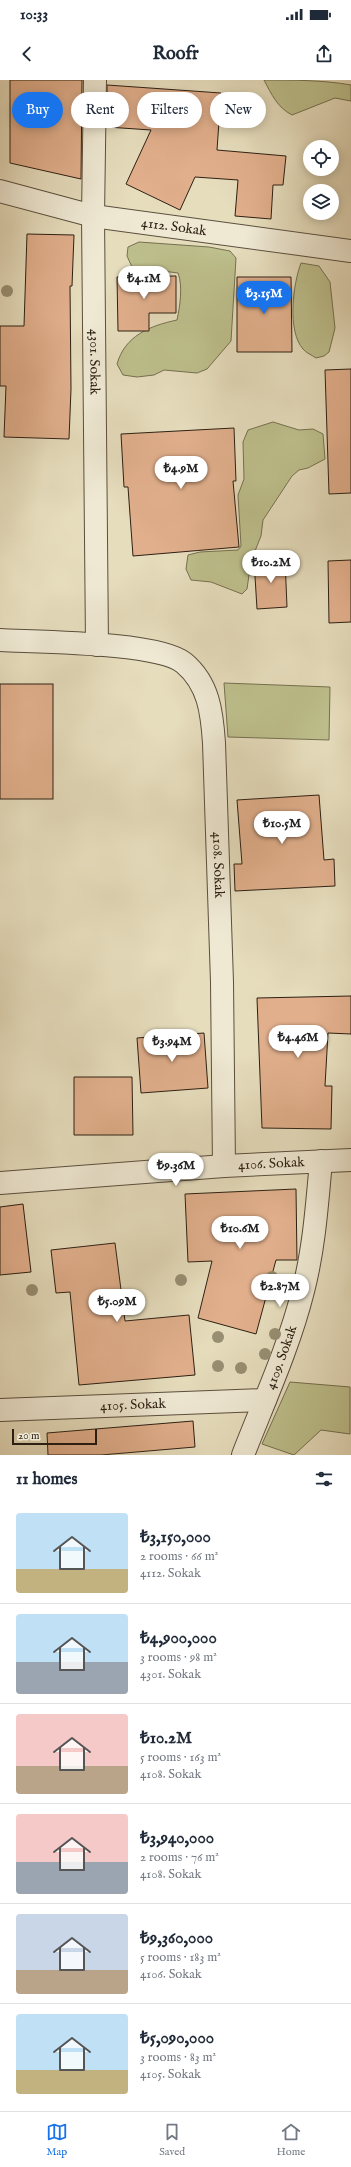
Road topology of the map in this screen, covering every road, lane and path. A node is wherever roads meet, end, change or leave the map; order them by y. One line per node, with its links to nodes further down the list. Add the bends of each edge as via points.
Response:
1 (95, 80): 3 (street, 4301. Sokak)
2 (0, 191): 3 (street, 4112. Sokak)
3 (93, 216): 4 (street, 4112. Sokak); 6 (street, 4301. Sokak)
4 (351, 251)
5 (0, 640): 6 (street, 4108. Sokak)
6 (97, 645): 9 (street, 4108. Sokak, via 165,654 183,662 206,691 212,713 222,974)
7 (351, 1160): 8 (street, 4106. Sokak)
8 (321, 1161): 9 (street, 4106. Sokak); 11 (street, 4109. Sokak, via 314,1234 303,1291)
9 (224, 1166): 10 (street, 4106. Sokak)
10 (0, 1183)
11 (265, 1400): 12 (street, 4105. Sokak); 13 (street, 4109. Sokak)
12 (0, 1410)
13 (243, 1455)

